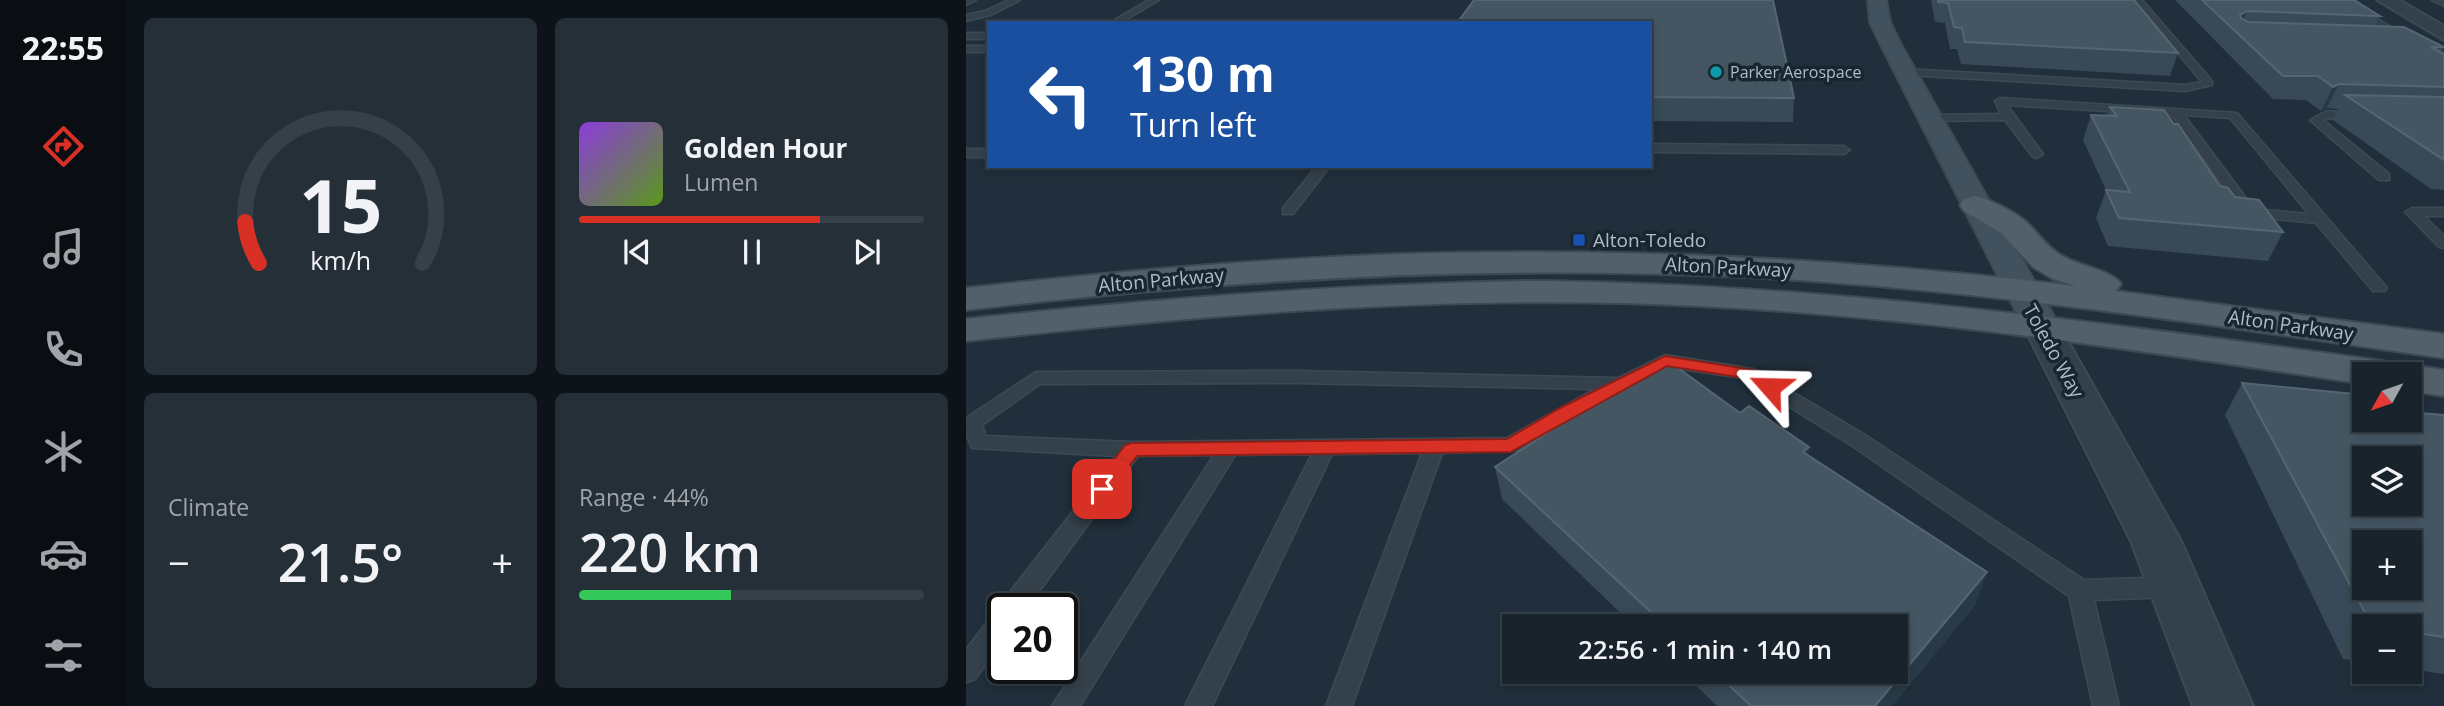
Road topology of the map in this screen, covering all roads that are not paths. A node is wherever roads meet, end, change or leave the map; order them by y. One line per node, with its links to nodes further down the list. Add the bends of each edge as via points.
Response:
1 (972, 0): 9 (lane)
2 (1016, 0): 11 (lane)
3 (1155, 0): 12 (lane)
4 (1877, 0): 21 (main road, Toledo Way, via 1880,22)
5 (2138, 0): 21 (lane, via 2208,82 2205,85 2185,88)
6 (2386, 0): 13 (street)
7 (2436, 0): 10 (lane)
8 (2344, 1): 17 (lane)
9 (966, 3)
10 (2444, 4)
11 (966, 18)
12 (1117, 21)
13 (2438, 33): 17 (lane)
14 (966, 36): 15 (lane)
15 (987, 36)
16 (2386, 43): 17 (lane)
17 (2410, 44): 20 (lane)
18 (966, 49): 19 (lane)
19 (987, 49)
20 (2444, 62)
21 (1905, 72): 25 (main road, Toledo Way)
22 (2175, 111): 24 (lane, via 2000,101); 36 (lane, via 2233,115); 36 (lane, via 2250,213)
23 (2365, 115): 32 (lane, via 2327,114 2316,120)
24 (2008, 117): 25 (lane); 30 (lane)
25 (1929, 118): 33 (main road, Toledo Way)
26 (1652, 148): 27 (lane)
27 (1844, 149)
28 (966, 153): 29 (lane)
29 (987, 153)
30 (2037, 154)
31 (1322, 168): 34 (lane)
32 (2384, 177)
33 (1975, 205): 40 (main road, Toledo Way); 42 (main road, via 2012,226 2045,260 2096,283 2290,312)
34 (1288, 211)
35 (2444, 212): 37 (lane, via 2412,212)
36 (2322, 219): 38 (lane)
37 (2444, 244)
38 (2379, 288)
39 (966, 299): 40 (main road, Alton Parkway, via 1260,271 1550,262 1746,267)
40 (2031, 308): 41 (main road, Alton Parkway, via 1553,293 1263,302); 42 (main road, Alton Parkway); 44 (main road, Alton Parkway); 53 (street, Toledo Way, via 2156,541)
41 (966, 330)
42 (2349, 333): 43 (main road, Alton Parkway)
43 (2444, 346)
44 (2352, 368)
45 (2422, 380): 46 (main road)
46 (2444, 383)
47 (1621, 384): 48 (lane, via 1298,377 1036,378); 49 (lane, via 1511,445); 54 (lane, via 1665,361 1748,373 1858,440)
48 (969, 423): 52 (lane, via 979,443)
49 (1435, 445): 50 (lane); 60 (lane)
50 (1326, 446): 51 (lane); 59 (lane)
51 (1230, 447): 52 (lane); 58 (lane)
52 (1132, 449): 55 (lane)
53 (2175, 587): 54 (lane); 62 (street, Toledo Way)
54 (2080, 590): 61 (lane)
55 (1024, 593)
56 (987, 642): 57 (lane)
57 (966, 670)
58 (1065, 706)
59 (1198, 706)
60 (1339, 706)
61 (2106, 706)
62 (2223, 706)

